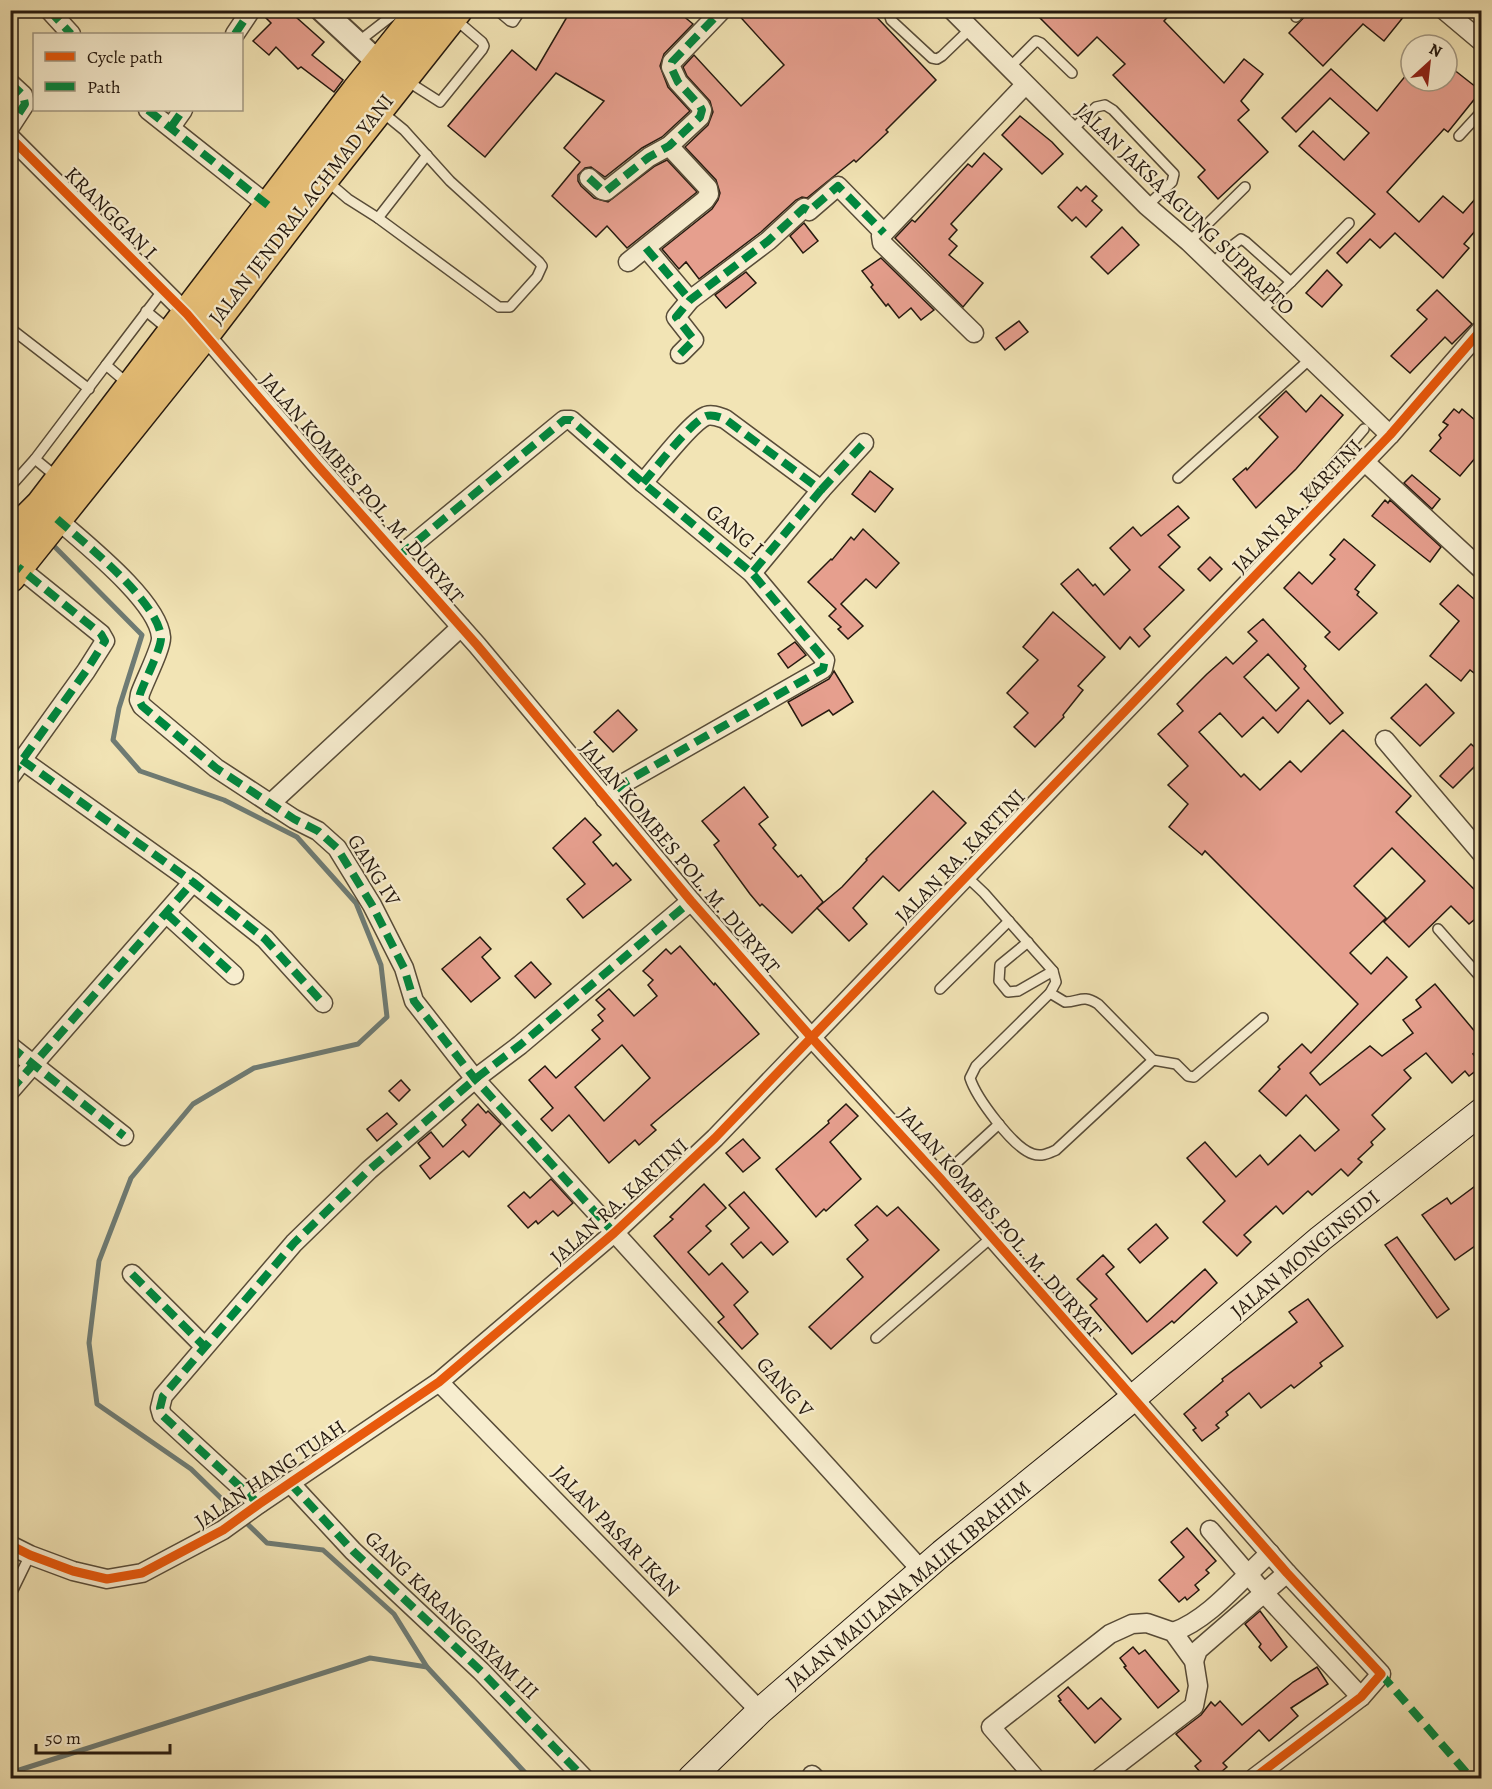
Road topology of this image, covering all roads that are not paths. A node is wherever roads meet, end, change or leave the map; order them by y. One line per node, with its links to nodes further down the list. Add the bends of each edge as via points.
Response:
1 (49, 10): 13 (street)
2 (251, 10): 14 (street)
3 (322, 10): 16 (street)
4 (497, 10): 5 (lane, via 513,22)
5 (521, 10)
6 (722, 10): 31 (street, via 672,62 671,70 678,82 702,110 700,117)
7 (892, 10): 12 (lane, via 891,20 932,58 942,56)
8 (952, 10): 12 (street, JALAN JAKSA AGUNG SUPRAPTO)
9 (1444, 10): 15 (street)
10 (418, 14): 16 (lane, via 394,14); 18 (highway, JALAN JENDRAL ACHMAD YANI)
11 (454, 14): 18 (highway, JALAN JENDRAL ACHMAD YANI); 18 (lane, via 484,46 440,102)
12 (970, 29): 17 (street, JALAN JAKSA AGUNG SUPRAPTO)
13 (70, 33)
14 (236, 33)
15 (1482, 42)
16 (357, 43): 18 (street)
17 (1009, 68): 19 (lane, via 1036,40); 21 (street, JALAN JAKSA AGUNG SUPRAPTO)
18 (391, 71): 22 (highway, JALAN JENDRAL ACHMAD YANI)
19 (1072, 73)
20 (10, 82): 27 (street, via 23,95 25,104)
21 (1025, 85): 28 (street, JALAN JAKSA AGUNG SUPRAPTO); 40 (street)
22 (368, 100): 32 (lane); 33 (highway, JALAN JENDRAL ACHMAD YANI); 36 (highway, JALAN JENDRAL ACHMAD YANI)
23 (149, 111): 26 (street)
24 (182, 111): 26 (street)
25 (1482, 111): 29 (lane)
26 (171, 126): 36 (street)
27 (10, 127)
28 (1071, 131): 37 (street, JALAN JAKSA AGUNG SUPRAPTO); 37 (lane, via 1096,107 1105,105 1113,110 1174,174 1172,182)
29 (1459, 136)
30 (10, 137): 46 (street, KRANGGAN I)
31 (669, 146): 34 (street, via 606,191); 42 (street, via 708,188 709,194)
32 (427, 155): 38 (lane); 38 (lane, via 539,262 542,267 537,277 510,307 499,307)
33 (324, 178): 38 (lane); 50 (highway, JALAN JENDRAL ACHMAD YANI)
34 (590, 178)
35 (1245, 187): 41 (lane)
36 (269, 206): 50 (highway, JALAN JENDRAL ACHMAD YANI)
37 (1147, 206): 41 (street, JALAN JAKSA AGUNG SUPRAPTO)
38 (378, 218)
39 (1349, 223): 45 (lane)
40 (884, 233): 47 (street, via 838,186 809,211 804,208 768,241); 53 (street, via 882,243)
41 (1189, 242): 44 (street, JALAN JAKSA AGUNG SUPRAPTO)
42 (646, 248): 43 (street); 47 (street)
43 (628, 262)
44 (1211, 265): 45 (lane, via 1240,239); 49 (street, JALAN JAKSA AGUNG SUPRAPTO)
45 (1291, 282): 49 (lane)
46 (163, 291): 48 (lane); 50 (street, KRANGGAN I)
47 (690, 300): 54 (street, via 672,318 694,340)
48 (146, 311): 50 (lane); 56 (lane)
49 (1260, 312): 55 (street, JALAN JAKSA AGUNG SUPRAPTO)
50 (188, 327): 57 (highway, JALAN JENDRAL ACHMAD YANI); 72 (highway, JALAN JENDRAL ACHMAD YANI); 73 (street, JALAN KOMBES POL. M. DURYAT)
51 (10, 328): 58 (lane)
52 (1482, 329): 60 (street, JALAN RA. KARTINI)
53 (974, 333)
54 (680, 354)
55 (1310, 360): 60 (street, JALAN JAKSA AGUNG SUPRAPTO); 65 (lane)
56 (106, 365): 57 (lane); 58 (lane)
57 (131, 387): 66 (highway, JALAN JENDRAL ACHMAD YANI)
58 (89, 389): 62 (lane)
59 (1364, 429): 64 (lane)
60 (1390, 435): 63 (street, JALAN RA. KARTINI)
61 (864, 443): 70 (street)
62 (35, 459): 66 (lane); 69 (lane)
63 (1365, 462): 67 (street, JALAN RA. KARTINI); 74 (street)
64 (1333, 466): 67 (lane); 71 (lane, via 1314,488)
65 (1178, 478)
66 (60, 479): 72 (highway, JALAN JENDRAL ACHMAD YANI)
67 (1348, 480): 71 (street, JALAN RA. KARTINI)
68 (643, 483): 70 (street, via 691,428 706,417 716,416); 73 (street, GANG I, via 571,420 564,420); 75 (street, GANG I)
69 (10, 487)
70 (821, 490): 75 (street)
71 (1327, 501): 83 (street, JALAN RA. KARTINI)
72 (31, 540): 78 (street, via 105,641); 81 (street, GANG IV, via 133,588 159,630 160,643 140,694 142,706 216,768)
73 (399, 556): 76 (street, JALAN KOMBES POL. M. DURYAT)
74 (1482, 570)
75 (752, 573): 80 (street, GANG I, via 825,660 823,669 624,783)
76 (461, 627): 80 (street, JALAN KOMBES POL. M. DURYAT); 81 (street)
77 (1385, 740): 82 (street)
78 (22, 760): 79 (street); 84 (street)
79 (10, 777)
80 (605, 799): 85 (street, JALAN KOMBES POL. M. DURYAT)
81 (270, 804): 101 (street, GANG IV, via 318,831 344,858 404,968 414,1001)
82 (1481, 852)
83 (966, 876): 87 (lane); 97 (street, JALAN RA. KARTINI)
84 (193, 882): 86 (street); 95 (street, via 265,939)
85 (691, 901): 97 (street, JALAN KOMBES POL. M. DURYAT); 101 (street)
86 (167, 914): 91 (street); 100 (street)
87 (1010, 921): 89 (lane); 93 (lane)
88 (1438, 929): 92 (lane)
89 (1028, 942): 90 (lane); 90 (lane, via 1000,966 999,981 1008,992 1018,991)
90 (1053, 971): 94 (lane, via 1056,982)
91 (234, 975)
92 (1482, 979)
93 (940, 989)
94 (1050, 993): 99 (lane, via 1065,1002 1082,998 1098,1004); 104 (lane, via 976,1066 970,1078 974,1090)
95 (323, 1003)
96 (1263, 1018): 99 (lane, via 1194,1077 1176,1064)
97 (811, 1037): 106 (street, JALAN KOMBES POL. M. DURYAT); 107 (street, JALAN RA. KARTINI, via 715,1138)
98 (10, 1046): 100 (street)
99 (1153, 1060): 104 (lane, via 1046,1155 1034,1155 1023,1148)
100 (33, 1065): 102 (street); 105 (street)
101 (476, 1078): 107 (street, GANG IV); 111 (street, via 369,1170 294,1243)
102 (10, 1091)
103 (1482, 1111): 113 (main road, JALAN MONGINSIDI, via 1320,1239)
104 (999, 1124): 106 (lane)
105 (124, 1136)
106 (940, 1178): 108 (street, JALAN KOMBES POL. M. DURYAT)
107 (614, 1233): 112 (street, JALAN RA. KARTINI); 120 (street, GANG V)
108 (992, 1237): 110 (lane); 113 (street, JALAN KOMBES POL. M. DURYAT)
109 (132, 1274): 111 (street)
110 (876, 1338)
111 (204, 1346): 115 (street, via 163,1396 162,1415)
112 (439, 1382): 114 (street, JALAN HANG TUAH); 128 (street, JALAN PASAR IKAN)
113 (1132, 1399): 118 (street, JALAN KOMBES POL. M. DURYAT); 120 (main road, JALAN MAULANA MALIK IBRAHIM)
114 (290, 1483): 115 (street, JALAN HANG TUAH); 129 (street, GANG KARANGGAYAM III, via 345,1543 480,1671)
115 (255, 1507): 119 (street, JALAN HANG TUAH, via 223,1530 142,1573 107,1579)
116 (1210, 1530): 121 (street)
117 (10, 1545): 119 (street, JALAN HANG TUAH)
118 (1270, 1553): 121 (street); 122 (street, JALAN KOMBES POL. M. DURYAT)
119 (30, 1555): 124 (lane)
120 (922, 1571): 128 (main road, JALAN MAULANA MALIK IBRAHIM)
121 (1248, 1573): 123 (street); 125 (street, via 1215,1606)
122 (1287, 1573): 123 (street); 127 (street, JALAN KOMBES POL. M. DURYAT, via 1381,1674)
123 (1264, 1593): 126 (street, via 1198,1650); 127 (street)
124 (10, 1596)
125 (1173, 1632): 126 (street); 131 (street, via 1147,1623 1132,1624 1110,1634 991,1727)
126 (1194, 1661): 132 (street, via 1198,1686 1194,1706)
127 (1361, 1697): 133 (street)
128 (760, 1711): 130 (main road, JALAN MAULANA MALIK IBRAHIM)
129 (584, 1779)
130 (691, 1779)
131 (1035, 1779)
132 (1100, 1779)
133 (1254, 1779)

